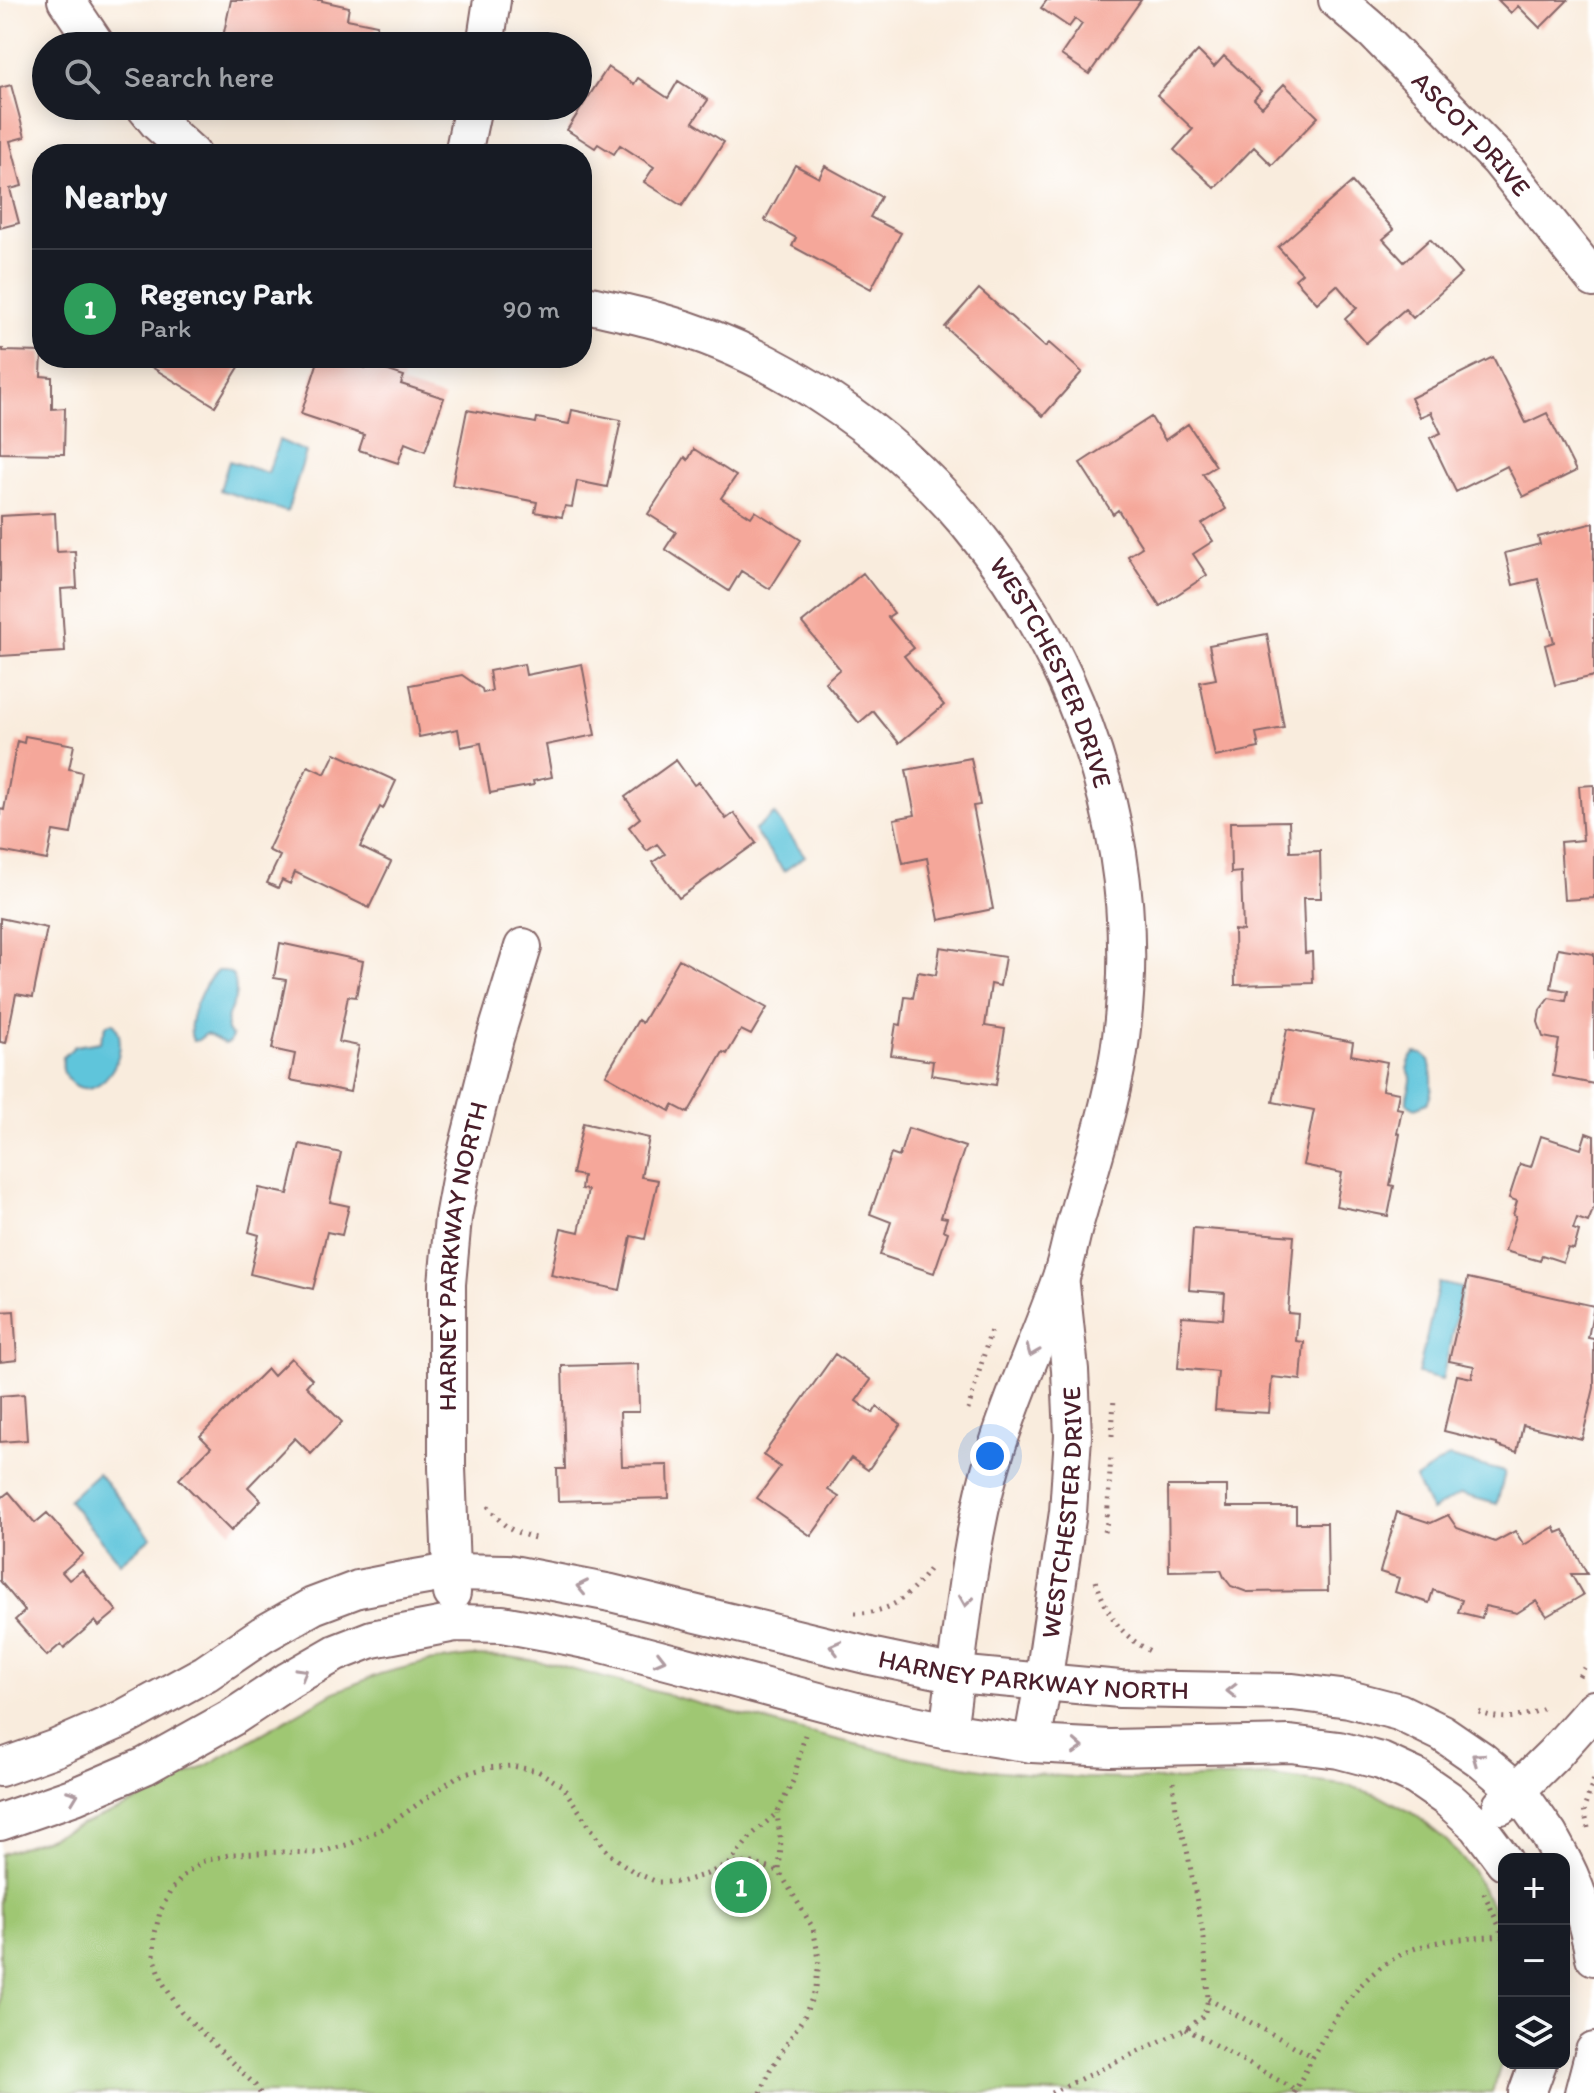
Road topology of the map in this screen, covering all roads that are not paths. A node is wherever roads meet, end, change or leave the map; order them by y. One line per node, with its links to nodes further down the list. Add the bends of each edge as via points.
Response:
1 (66, 0): 4 (street)
2 (492, 0): 5 (street)
3 (1337, 0): 10 (street, ASCOT DRIVE, via 1499,160)
4 (88, 32)
5 (487, 32)
6 (156, 120): 8 (street)
7 (470, 120): 9 (street)
8 (181, 144)
9 (465, 144)
10 (1594, 279)
11 (592, 305): 13 (street, WESTCHESTER DRIVE, via 661,322 756,359 830,400 886,441 982,540 1059,665 1089,736 1112,816 1123,884 1127,965 1121,1038 1106,1116)
12 (523, 947): 14 (street, HARNEY PARKWAY NORTH, via 495,1038 453,1218 447,1284)
13 (1061, 1278): 16 (street, WESTCHESTER DRIVE, one-way to 16, via 995,1454 981,1509); 17 (street, WESTCHESTER DRIVE, via 1073,1436 1068,1512)
14 (450, 1572): 15 (street, HARNEY PARKWAY NORTH); 16 (street, HARNEY PARKWAY NORTH, one-way to 14, via 556,1581); 21 (street, HARNEY PARKWAY NORTH, via 358,1589 313,1606 122,1719)
15 (455, 1623): 19 (street, one-way to 19, via 502,1624 599,1643); 23 (street, one-way to 15, via 145,1766 336,1653 372,1639)
16 (956, 1674): 17 (street, HARNEY PARKWAY NORTH); 19 (street, WESTCHESTER DRIVE)
17 (1043, 1683): 20 (street, WESTCHESTER DRIVE); 22 (street, HARNEY PARKWAY NORTH, one-way to 17, via 1442,1733 1399,1712 1349,1699 1293,1692)
18 (1594, 1709): 22 (street)
19 (948, 1731): 20 (street)
20 (1032, 1744): 24 (street, one-way to 24, via 1290,1744 1339,1750 1416,1777)
21 (0, 1768)
22 (1518, 1791): 24 (street); 25 (street, HARNEY PARKWAY NORTH)
23 (0, 1822)
24 (1478, 1826): 26 (street)
25 (1559, 1853)
26 (1491, 1871)
27 (1570, 1874): 28 (street, HARNEY PARKWAY NORTH)
28 (1594, 1957)
29 (1594, 2051): 32 (street)
30 (1536, 2069): 31 (street)
31 (1527, 2093)
32 (1583, 2093)

